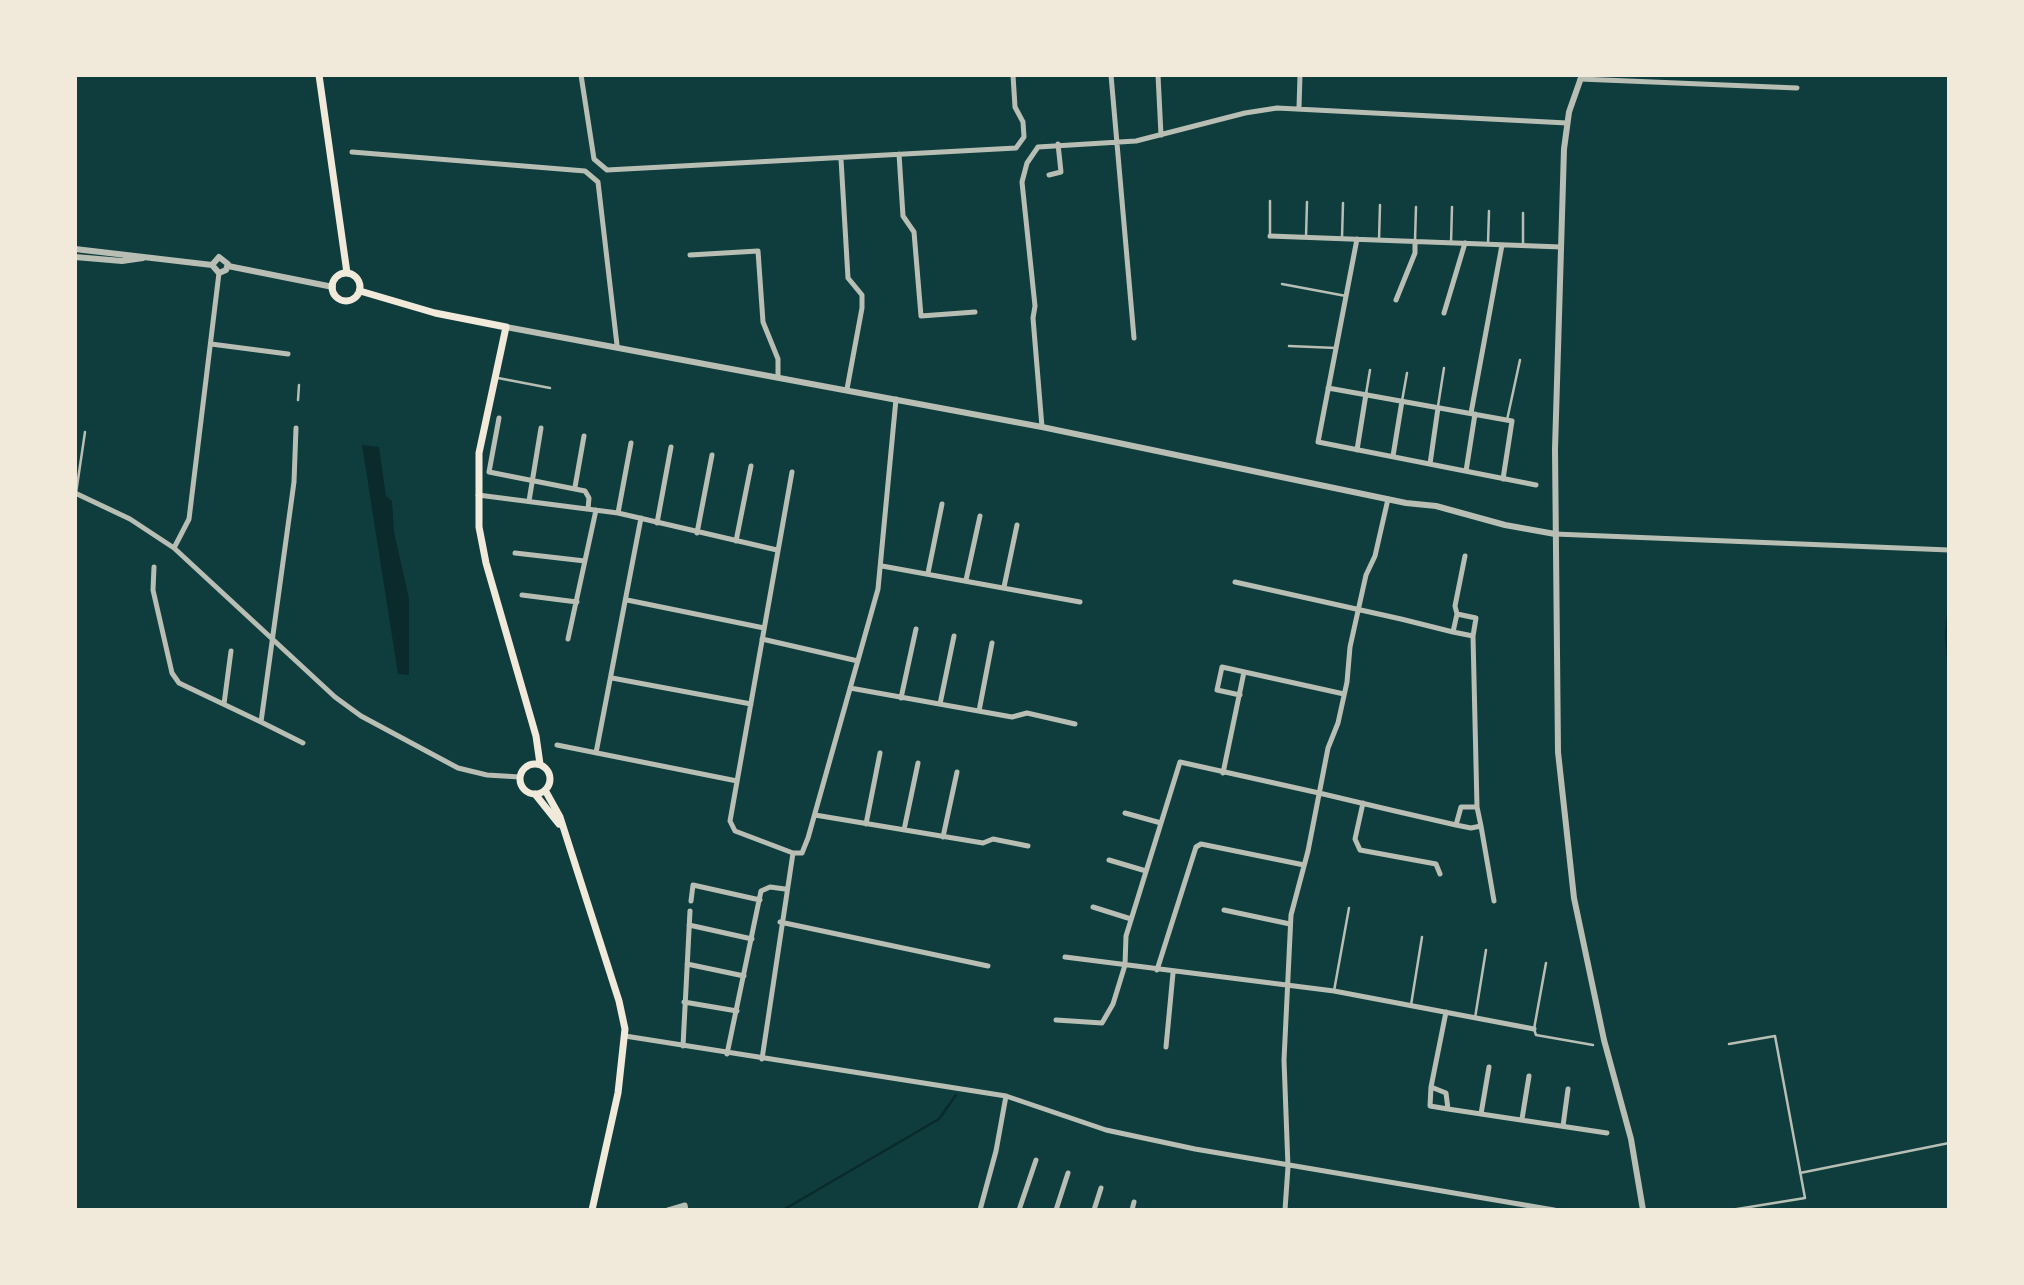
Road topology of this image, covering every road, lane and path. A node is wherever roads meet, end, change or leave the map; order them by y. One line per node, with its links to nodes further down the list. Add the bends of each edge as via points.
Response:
1 (319, 75): 45 (main road)
2 (581, 75): 16 (street, via 594,159 607,170)
3 (1013, 75): 15 (street, via 1024,137 1016,148)
4 (1111, 75): 12 (street)
5 (1158, 75): 11 (street)
6 (1300, 75): 9 (street)
7 (1581, 77): 8 (street); 10 (street)
8 (1797, 88)
9 (1299, 108): 10 (street); 11 (street, via 1245,113)
10 (1567, 123): 37 (street)
11 (1161, 135): 12 (street)
12 (1115, 142): 13 (street); 54 (street)
13 (1058, 144): 17 (street, via 1061,172); 78 (street, via 1038,147 1022,181)
14 (352, 152): 56 (street, via 586,171 598,182)
15 (899, 155): 16 (street); 51 (street, via 903,216 914,232 921,316)
16 (841, 159): 69 (street, via 848,278 862,295 863,308)
17 (1049, 175)
18 (1270, 201): 26 (lane)
19 (1307, 202): 27 (lane)
20 (1343, 203): 28 (lane)
21 (1380, 205): 30 (lane)
22 (1416, 207): 31 (lane)
23 (1452, 208): 32 (lane)
24 (1489, 211): 34 (lane)
25 (1523, 213): 36 (lane)
26 (1270, 236): 27 (street)
27 (1306, 237): 28 (street)
28 (1342, 238): 29 (street)
29 (1357, 239): 30 (street); 49 (street)
30 (1379, 240): 31 (street)
31 (1415, 241): 32 (street); 50 (street, via 1415,253)
32 (1451, 243): 33 (street)
33 (1465, 243): 34 (street); 52 (street)
34 (1488, 244): 35 (street)
35 (1502, 245): 36 (street); 75 (street)
36 (1522, 246): 37 (street)
37 (1561, 247): 109 (street)
38 (75, 249): 41 (street)
39 (690, 255): 64 (street, via 758,251 763,322 778,359)
40 (75, 257): 41 (street, via 122,261)
41 (148, 257): 42 (street)
42 (212, 265): 43 (street, via 221,257); 44 (street)
43 (228, 266): 44 (street); 47 (street)
44 (219, 273): 55 (street)
45 (347, 273): 47 (main road, via 337,277); 48 (main road, via 358,281)
46 (1282, 284): 49 (lane)
47 (333, 287): 48 (main road, via 338,298 346,301)
48 (360, 291): 53 (main road)
49 (1346, 296): 58 (street)
50 (1396, 300)
51 (975, 312)
52 (1444, 313)
53 (506, 327): 56 (street); 65 (main road)
54 (1135, 338)
55 (211, 344): 59 (street); 111 (street, via 189,519)
56 (617, 345): 64 (street, via 631,352)
57 (1289, 346): 58 (lane)
58 (1336, 348): 68 (street)
59 (288, 354)
60 (1520, 360): 77 (lane)
61 (1444, 368): 74 (lane)
62 (1370, 370): 70 (lane)
63 (1407, 373): 73 (lane)
64 (778, 376): 69 (street)
65 (495, 377): 67 (lane); 97 (main road, via 482,435)
66 (299, 385): 71 (lane)
67 (550, 388)
68 (1328, 388): 70 (street); 85 (street, via 1318,442)
69 (847, 389): 72 (street)
70 (1366, 394): 73 (street); 85 (street)
71 (298, 400)
72 (896, 400): 78 (street); 117 (street)
73 (1402, 401): 74 (street); 87 (street)
74 (1438, 408): 75 (street); 88 (street)
75 (1473, 413): 77 (street); 90 (street)
76 (499, 418): 92 (street, via 489,471)
77 (1507, 420): 93 (street, via 1512,421)
78 (1042, 427): 98 (street)
79 (296, 428): 136 (street, via 294,482)
80 (541, 428): 92 (street)
81 (85, 432): 96 (lane)
82 (584, 436): 95 (street)
83 (631, 443): 103 (street)
84 (671, 447): 106 (street)
85 (1357, 450): 87 (street)
86 (712, 454): 108 (street)
87 (1393, 456): 88 (street)
88 (1430, 464): 90 (street)
89 (751, 466): 110 (street)
90 (1466, 471): 93 (street)
91 (792, 472): 112 (street)
92 (532, 479): 95 (street); 99 (street)
93 (1503, 479): 94 (street)
94 (1536, 485)
95 (575, 487): 101 (street, via 588,494)
96 (76, 493): 111 (street, via 130,519)
97 (477, 495): 99 (street); 157 (main road, via 486,563)
98 (1388, 499): 109 (street); 127 (street)
99 (529, 501): 101 (street)
100 (942, 504): 119 (street)
101 (588, 509): 102 (street)
102 (596, 510): 103 (street); 116 (street)
103 (618, 513): 105 (street)
104 (980, 516): 120 (street)
105 (641, 519): 106 (street); 124 (street)
106 (657, 523): 108 (street)
107 (1017, 525): 122 (street)
108 (697, 533): 110 (street)
109 (1555, 534): 113 (street); 249 (street, via 1558,752 1565,834 1586,956 1626,1115)
110 (736, 541): 112 (street)
111 (174, 548): 136 (street)
112 (777, 550): 129 (street)
113 (1949, 550)
114 (515, 553): 116 (street)
115 (1465, 556): 128 (street)
116 (585, 561): 125 (street)
117 (882, 566): 119 (street); 139 (street)
118 (154, 567): 146 (street, via 153,590 172,673 179,683)
119 (928, 573): 120 (street)
120 (966, 580): 122 (street)
121 (1235, 582): 127 (street)
122 (1004, 587): 126 (street)
123 (522, 595): 125 (street)
124 (627, 600): 129 (street); 141 (street)
125 (577, 602): 134 (street)
126 (1080, 602)
127 (1358, 610): 131 (street); 143 (street)
128 (1457, 614): 131 (street); 133 (street, via 1476,618)
129 (764, 628): 135 (street)
130 (916, 629): 145 (street)
131 (1453, 632): 133 (street)
132 (954, 636): 148 (street)
133 (1473, 636): 166 (street)
134 (568, 639)
135 (762, 639): 139 (street); 147 (street)
136 (274, 641): 150 (street); 160 (street, via 344,704 393,735 467,771)
137 (992, 643): 149 (street)
138 (231, 651): 146 (street)
139 (858, 661): 142 (street)
140 (1244, 672): 143 (street); 144 (street); 144 (street, via 1222,667 1217,690)
141 (612, 678): 147 (street); 154 (street)
142 (850, 688): 145 (street); 168 (street)
143 (1344, 694): 163 (street)
144 (1240, 695): 159 (street)
145 (901, 698): 148 (street)
146 (224, 704): 150 (street)
147 (751, 704): 161 (street)
148 (940, 704): 149 (street)
149 (979, 711): 151 (street, via 1012,717 1027,713)
150 (261, 722): 152 (street)
151 (1075, 723)
152 (303, 743)
153 (557, 745): 154 (street)
154 (596, 753): 161 (street)
155 (880, 753): 170 (street)
156 (919, 763): 174 (street)
157 (540, 764): 160 (main road, via 528,765); 162 (main road, via 550,778)
158 (957, 772): 175 (street)
159 (1223, 773): 163 (street); 169 (street, via 1180,762)
160 (520, 776): 164 (main road, via 522,787)
161 (737, 781): 177 (street, via 730,827)
162 (545, 790): 164 (main road); 173 (main road)
163 (1319, 793): 165 (street); 179 (street)
164 (536, 794): 173 (main road)
165 (1363, 803): 171 (street); 181 (street, via 1355,839 1360,850 1436,864)
166 (1477, 807): 171 (street, via 1461,807); 172 (street)
167 (1125, 813): 169 (street)
168 (815, 815): 170 (street); 177 (street, via 804,850)
169 (1161, 823): 180 (street)
170 (866, 824): 174 (street)
171 (1456, 825): 172 (street)
172 (1481, 826): 185 (street)
173 (563, 829): 214 (main road, via 619,1001)
174 (904, 830): 175 (street)
175 (943, 837): 176 (street)
176 (1028, 846)
177 (793, 853): 182 (street)
178 (1109, 860): 180 (street)
179 (1304, 864): 192 (street); 202 (street, via 1201,844)
180 (1146, 871): 190 (street)
181 (1440, 874)
182 (785, 889): 183 (street, via 765,888); 191 (street)
183 (760, 900): 184 (street, via 693,885); 195 (street)
184 (691, 901)
185 (1494, 901)
186 (1093, 907): 190 (street)
187 (1349, 908): 206 (lane)
188 (1224, 910): 192 (street)
189 (691, 911): 193 (street)
190 (1131, 919): 200 (street)
191 (780, 922): 201 (street); 220 (street)
192 (1290, 924): 205 (street)
193 (689, 925): 195 (street); 199 (street)
194 (1422, 937): 208 (lane)
195 (752, 939): 204 (street)
196 (1486, 950): 211 (lane)
197 (1065, 957): 200 (street)
198 (1546, 963): 213 (lane)
199 (687, 964): 204 (street); 207 (street)
200 (1125, 965): 202 (street); 212 (street, via 1102,1023)
201 (988, 966)
202 (1157, 970): 203 (street)
203 (1173, 973): 205 (street); 218 (street)
204 (744, 976): 209 (street)
205 (1286, 987): 206 (street); 233 (street)
206 (1334, 991): 208 (street)
207 (684, 1002): 209 (street); 217 (street)
208 (1410, 1005): 210 (street)
209 (737, 1011): 219 (street)
210 (1446, 1012): 211 (street); 223 (street)
211 (1475, 1018): 213 (street)
212 (1056, 1020)
213 (1534, 1029): 216 (lane, via 1536,1035)
214 (625, 1036): 217 (street); 239 (main road, via 618,1093)
215 (1729, 1044): 235 (lane, via 1775,1036)
216 (1593, 1045)
217 (682, 1046): 219 (street)
218 (1166, 1047)
219 (727, 1054): 220 (street)
220 (762, 1059): 225 (street)
221 (1489, 1067): 227 (street)
222 (1529, 1076): 228 (street)
223 (1431, 1087): 226 (street, via 1446,1093); 226 (street, via 1430,1106)
224 (1568, 1089): 229 (street)
225 (1006, 1096): 233 (street, via 1106,1130); 242 (street)
226 (1448, 1109): 227 (street)
227 (1481, 1114): 228 (street)
228 (1522, 1119): 229 (street)
229 (1563, 1126): 230 (street)
230 (1607, 1133)
231 (1949, 1143): 235 (lane)
232 (1036, 1160): 243 (street)
233 (1288, 1167): 238 (street); 247 (street)
234 (1068, 1173): 244 (street)
235 (1800, 1173): 250 (lane, via 1805,1198)
236 (1101, 1188): 245 (street)
237 (1134, 1202): 246 (street)
238 (1523, 1207): 248 (street)
239 (592, 1210)
240 (668, 1210): 241 (street, via 685,1205)
241 (686, 1210)
242 (980, 1210)
243 (1019, 1210)
244 (1056, 1210)
245 (1094, 1210)
246 (1132, 1210)
247 (1285, 1210)
248 (1554, 1210)
249 (1643, 1210)
250 (1731, 1210)

